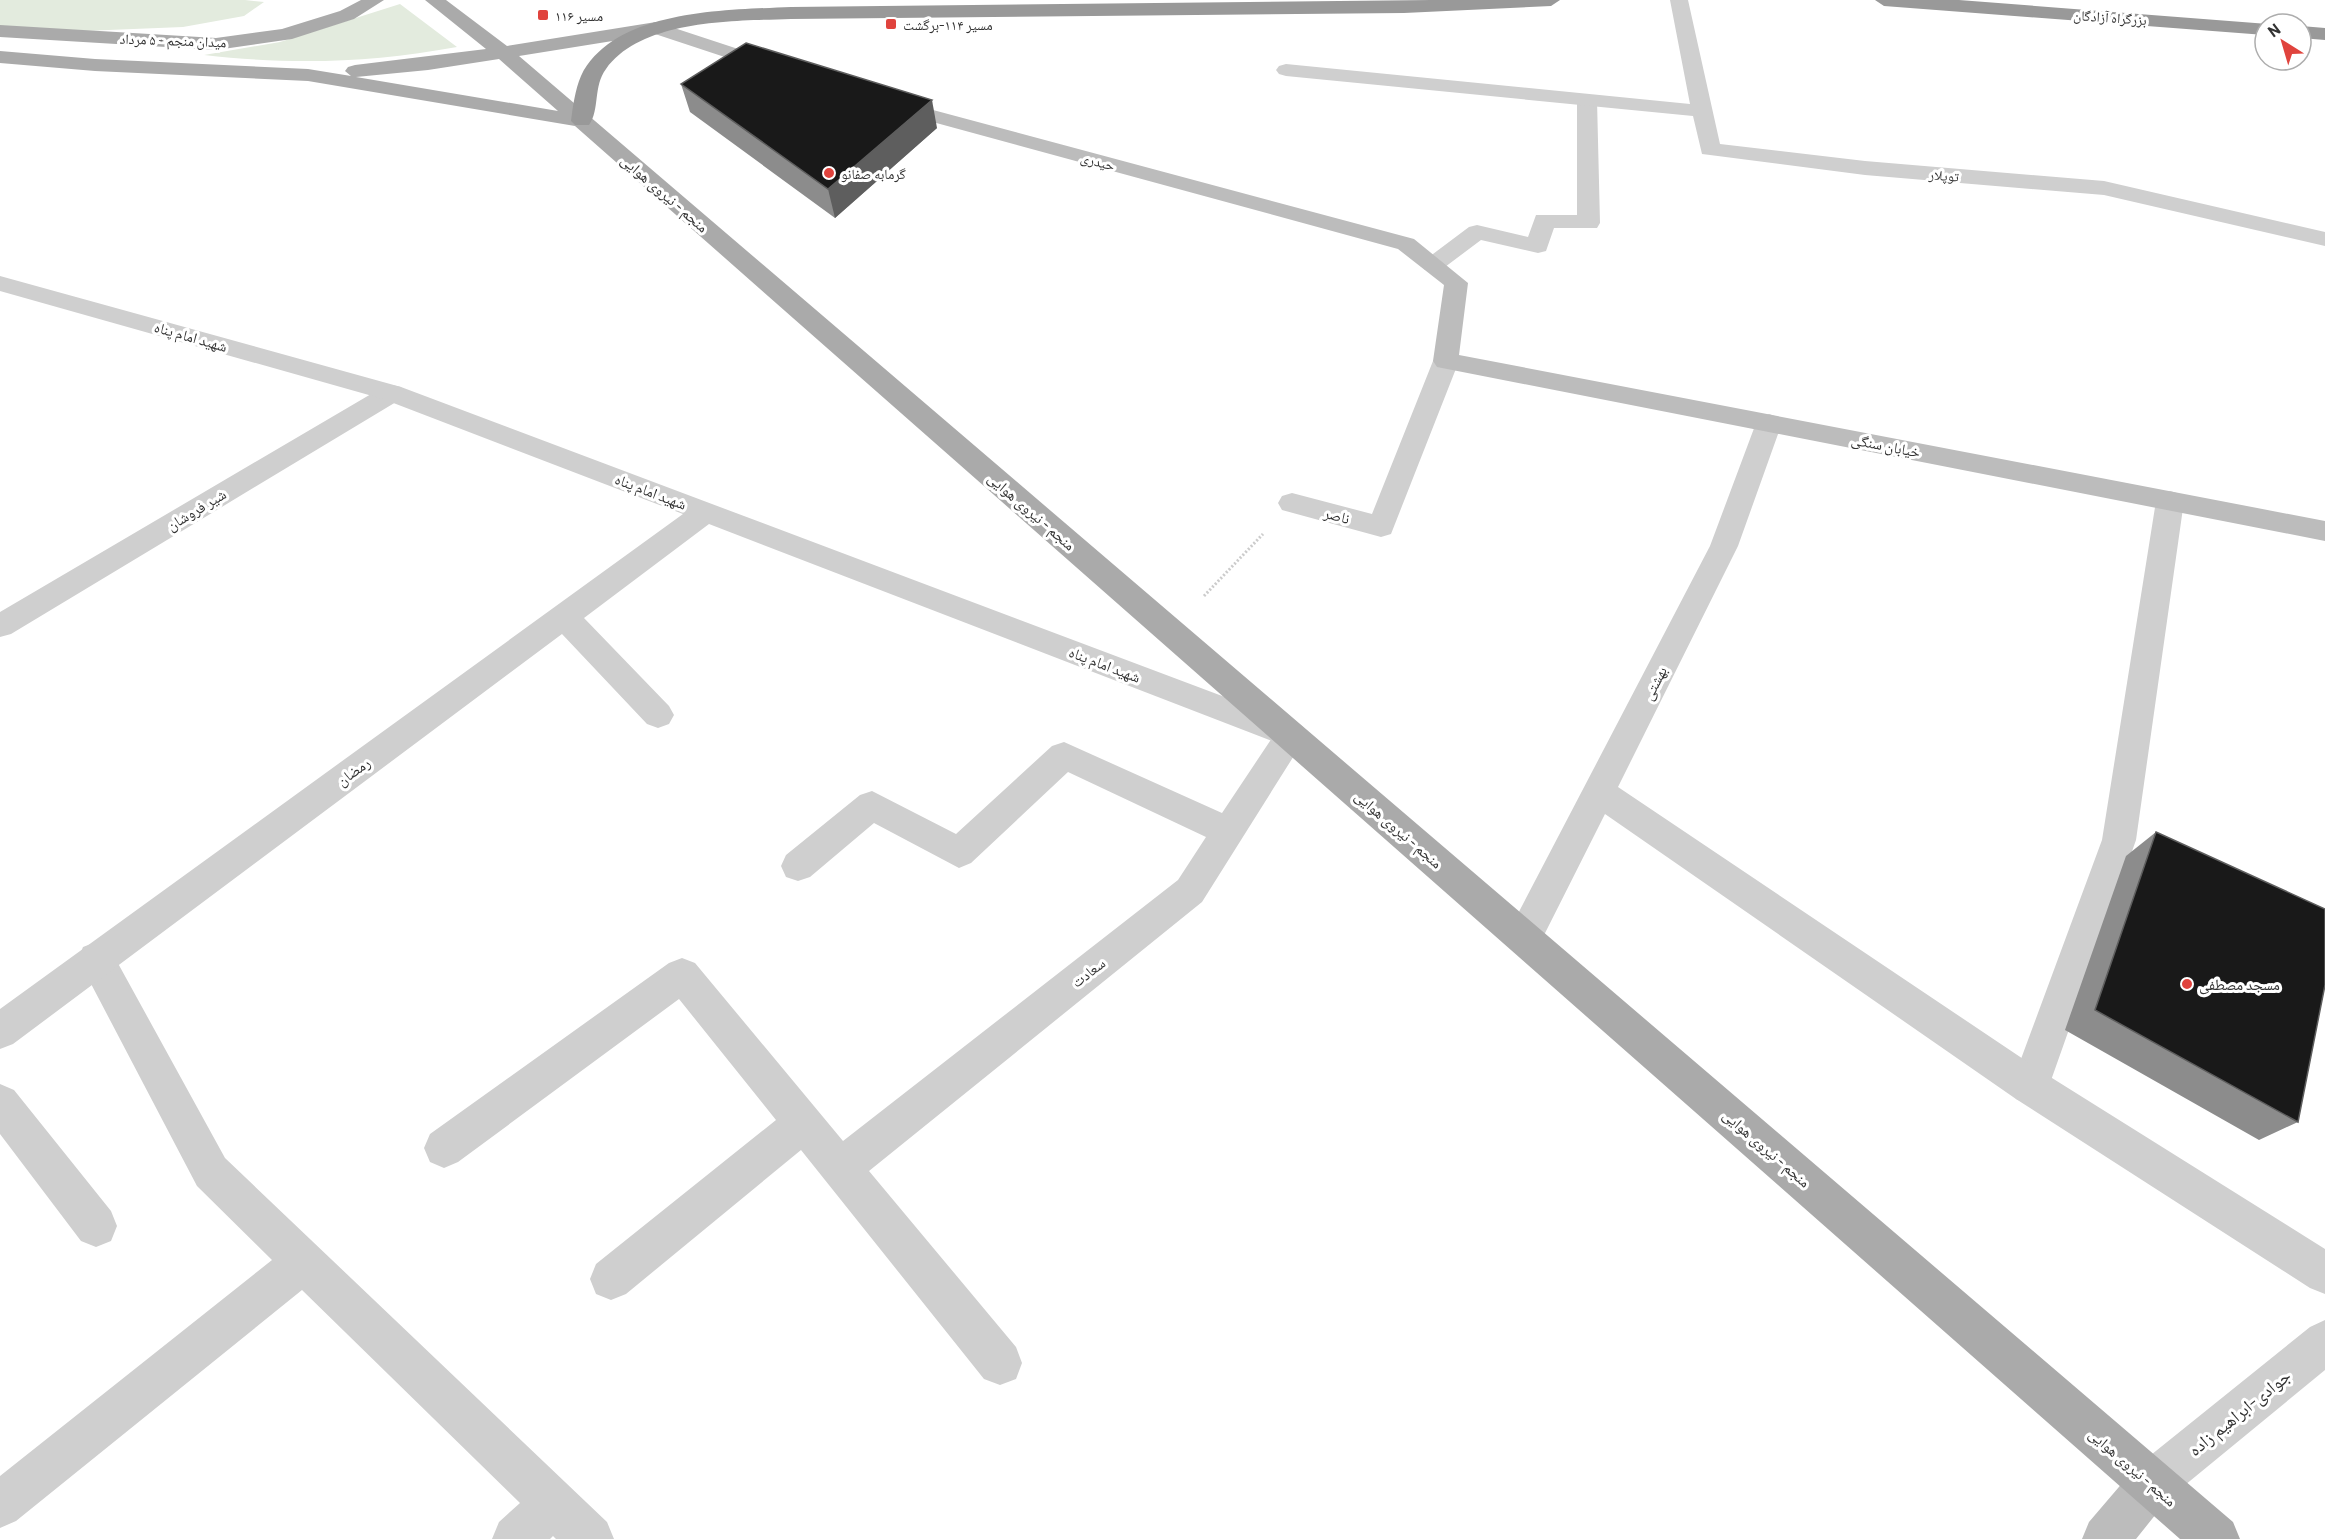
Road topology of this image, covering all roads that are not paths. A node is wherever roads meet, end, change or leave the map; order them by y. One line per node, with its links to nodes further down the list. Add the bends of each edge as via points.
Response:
1 (375, 0): 8 (main road, میدان منجم - ۵ مرداد, via 347,15 285,35 216,44)
2 (434, 0): 9 (main road, منجم - نیروی هوایی)
3 (1551, 0): 6 (highway, via 1404,7 791,13 703,18)
4 (1679, 0): 16 (street, توپلار)
5 (1884, 0): 7 (highway, بزرگراه آزادگان)
6 (657, 28): 9 (main road); 12 (street); 17 (highway, via 618,45 599,63 585,91)
7 (2253, 28)
8 (0, 31)
9 (503, 52): 13 (main road, via 428,64); 17 (main road, منجم - نیروی هوایی)
10 (0, 57): 13 (main road)
11 (1286, 70): 15 (street)
12 (792, 73)
13 (308, 75): 17 (main road)
14 (872, 100): 19 (street, حیدری, via 1406,244)
15 (1587, 100): 16 (street); 19 (street, via 1589,223 1544,220 1538,246 1477,232)
16 (1702, 111): 18 (street, توپلار, via 1710,149 1865,168 2104,188)
17 (582, 120): 31 (main road, منجم - نیروی هوایی)
18 (2325, 239)
19 (1433, 265): 21 (street, حیدری, via 1456,283)
20 (5, 288): 22 (street, شهید امام پناه)
21 (1446, 361): 23 (street, خیابان سنگی); 25 (street, ناصر, via 1381,527)
22 (392, 393): 26 (street, شهید امام پناه); 29 (street, شیر فروشان)
23 (1769, 423): 24 (street, خیابان سنگی); 32 (street, بهشتی, via 1724,546)
24 (2170, 501): 27 (street, خیابان سنگی); 38 (street, via 2119,840)
25 (1292, 503)
26 (706, 512): 28 (street, رمضان); 31 (street, شهید امام پناه)
27 (2325, 531)
28 (564, 616): 30 (street); 36 (street, رمضان)
29 (0, 626)
30 (658, 716)
31 (1291, 735): 33 (street, سعادت); 35 (main road, منجم - نیروی هوایی)
32 (1599, 792): 35 (street, بهشتی); 38 (street)
33 (1229, 832): 34 (street, via 1064,755 959,854 872,805); 42 (street, سعادت, via 1190,891)
34 (798, 866)
35 (1524, 938): 49 (main road, منجم - نیروی هوایی)
36 (96, 960): 37 (street, رمضان); 44 (street, via 211,1172)
37 (0, 1031)
38 (2030, 1086): 45 (street)
39 (0, 1103): 43 (street)
40 (803, 1123): 41 (street, via 682,975); 42 (street); 46 (street)
41 (444, 1148)
42 (841, 1168): 48 (street)
43 (96, 1226)
44 (304, 1261): 50 (street); 51 (street)
45 (2325, 1273)
46 (612, 1279)
47 (2325, 1342): 49 (street, جوادی-ابراهیم زاده)
48 (1000, 1364)
49 (2152, 1483): 54 (street); 55 (main road, منجم - نیروی هوایی)
50 (0, 1504)
51 (553, 1504): 52 (street); 53 (street)
52 (516, 1539)
53 (590, 1539)
54 (2106, 1539)
55 (2216, 1539)

